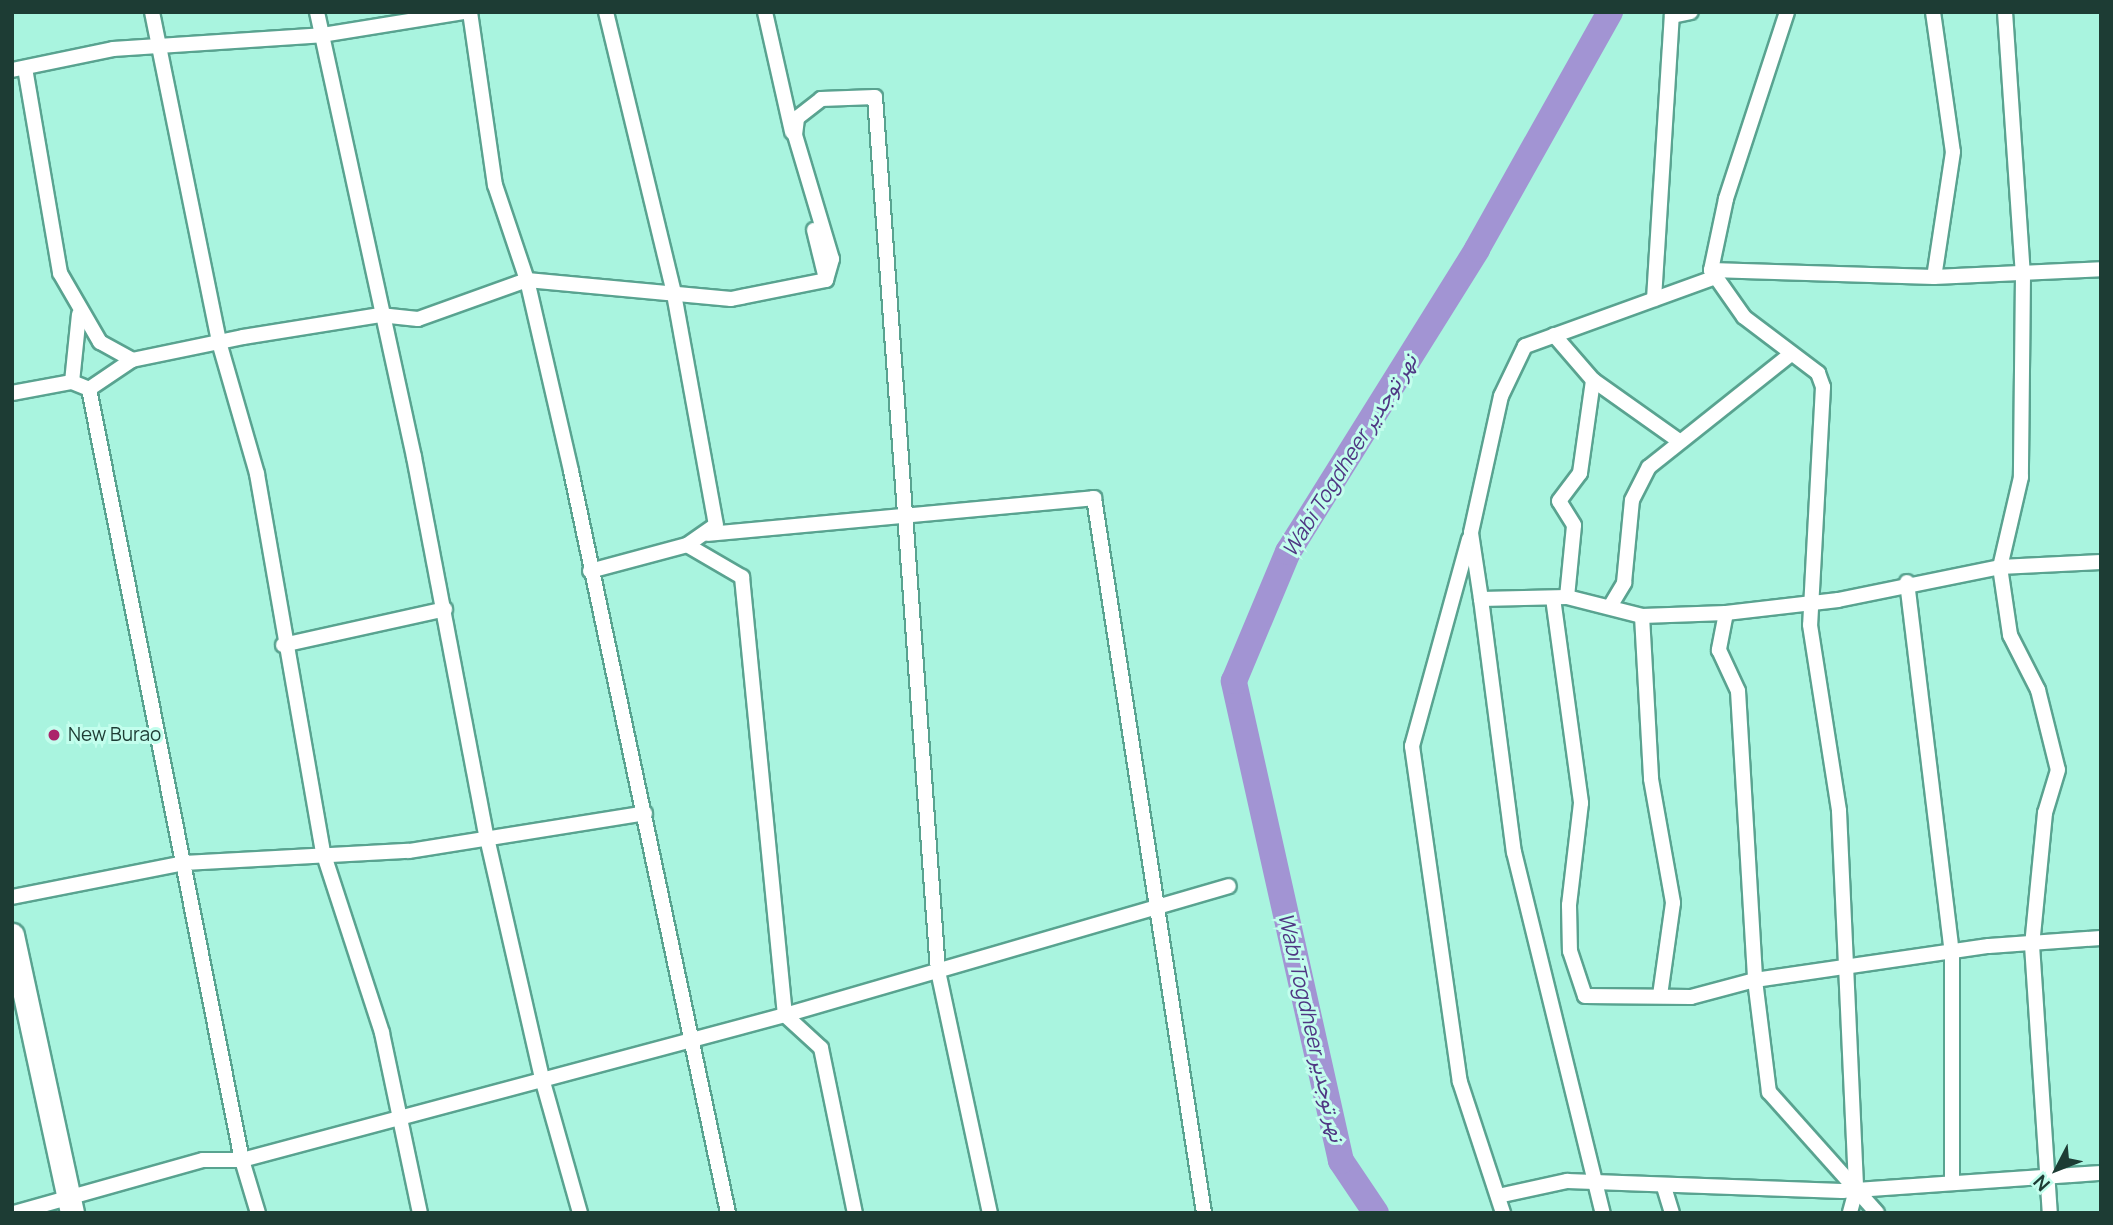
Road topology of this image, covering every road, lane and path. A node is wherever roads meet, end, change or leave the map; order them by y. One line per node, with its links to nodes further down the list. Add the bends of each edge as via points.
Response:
1 (152, 12): 13 (street)
2 (317, 12): 12 (street)
3 (464, 12): 12 (street)
4 (470, 12): 19 (street, via 495,185)
5 (606, 12): 21 (street)
6 (765, 12): 20 (street)
7 (1691, 12): 11 (street)
8 (1787, 12): 16 (street, via 1726,199)
9 (1933, 12): 18 (street, via 1953,152)
10 (2005, 12): 17 (street)
11 (1668, 14): 22 (street)
12 (322, 35): 13 (street); 24 (street)
13 (158, 48): 14 (street, via 113,49); 26 (street)
14 (16, 67): 23 (street, via 55,254)
15 (2101, 269): 17 (street)
16 (1712, 274): 18 (street); 22 (street); 27 (street, via 1744,317)
17 (2023, 275): 18 (street); 39 (street, via 2021,477)
18 (1934, 277)
19 (527, 280): 21 (street); 24 (street, via 418,319); 40 (street)
20 (826, 280): 21 (street, via 731,299); 34 (street, via 832,260 795,135 797,118 821,99 874,97)
21 (674, 293): 36 (street, via 716,525)
22 (1654, 299): 25 (street)
23 (79, 314): 28 (street, via 100,342); 30 (street)
24 (380, 315): 26 (street); 46 (street)
25 (1554, 335): 29 (street); 35 (street, via 1525,346 1501,397)
26 (219, 342): 28 (street); 49 (street, via 257,474)
27 (1790, 355): 33 (street); 44 (street, via 1818,373 1823,387)
28 (132, 360): 31 (street)
29 (1593, 380): 33 (street); 42 (street, via 1580,473 1559,501 1574,525)
30 (72, 383): 31 (street); 32 (street)
31 (89, 389): 53 (street)
32 (12, 393)
33 (1679, 441): 45 (street, via 1649,467 1632,499 1624,583)
34 (905, 516): 36 (street); 56 (street, via 1094,498); 61 (street)
35 (1471, 533): 43 (street); 76 (street, via 1412,746 1460,1082)
36 (708, 534): 37 (street)
37 (687, 545): 40 (street); 65 (street, via 742,577)
38 (2101, 562): 39 (street)
39 (2000, 567): 41 (street); 59 (street, via 2010,635 2038,690 2058,770 2045,813)
40 (590, 570): 50 (street)
41 (1907, 582): 44 (street); 60 (street)
42 (1560, 598): 43 (street); 45 (street); 64 (street, via 1581,803 1569,905 1575,979 1585,996 1602,1000)
43 (1481, 599): 72 (street, via 1514,852 1569,1055)
44 (1812, 604): 47 (street); 62 (street, via 1810,625 1839,811)
45 (1611, 605): 48 (street)
46 (445, 609): 49 (street); 51 (street)
47 (1726, 613): 48 (street); 63 (street, via 1719,650 1738,691)
48 (1642, 616): 64 (street, via 1651,779 1673,903)
49 (283, 645): 52 (street)
50 (645, 813): 51 (street); 66 (street)
51 (487, 838): 52 (street, via 409,851); 67 (street)
52 (323, 852): 53 (street); 68 (street, via 382,1033)
53 (184, 863): 55 (street); 69 (street)
54 (1229, 886): 56 (street)
55 (12, 897)
56 (1157, 907): 61 (street); 85 (street)
57 (12, 934): 77 (highway)
58 (2101, 938): 59 (street)
59 (2032, 945): 60 (street); 71 (street)
60 (1951, 953): 62 (street); 73 (street)
61 (937, 971): 65 (street); 84 (street)
62 (1843, 971): 63 (street); 75 (street)
63 (1755, 980): 64 (street, via 1708,995); 75 (street, via 1769,1092)
64 (1660, 996)
65 (785, 1015): 66 (street); 83 (street, via 821,1048)
66 (692, 1040): 67 (street); 82 (street)
67 (542, 1082): 68 (street); 81 (street)
68 (398, 1118): 69 (street); 80 (street)
69 (242, 1160): 77 (street, via 203,1160); 79 (street)
70 (2101, 1173): 71 (street)
71 (2049, 1175): 73 (street); 91 (street)
72 (1591, 1181): 74 (street); 76 (street); 87 (street)
73 (1952, 1183): 75 (street)
74 (1664, 1187): 75 (street); 88 (street)
75 (1856, 1190): 89 (street); 90 (street)
76 (1498, 1196): 86 (street)
77 (71, 1205): 78 (street)
78 (14, 1213)
79 (258, 1213)
80 (420, 1213)
81 (580, 1213)
82 (728, 1213)
83 (855, 1213)
84 (990, 1213)
85 (1204, 1213)
86 (1503, 1213)
87 (1603, 1213)
88 (1672, 1213)
89 (1850, 1213)
90 (1877, 1213)
91 (2050, 1213)

